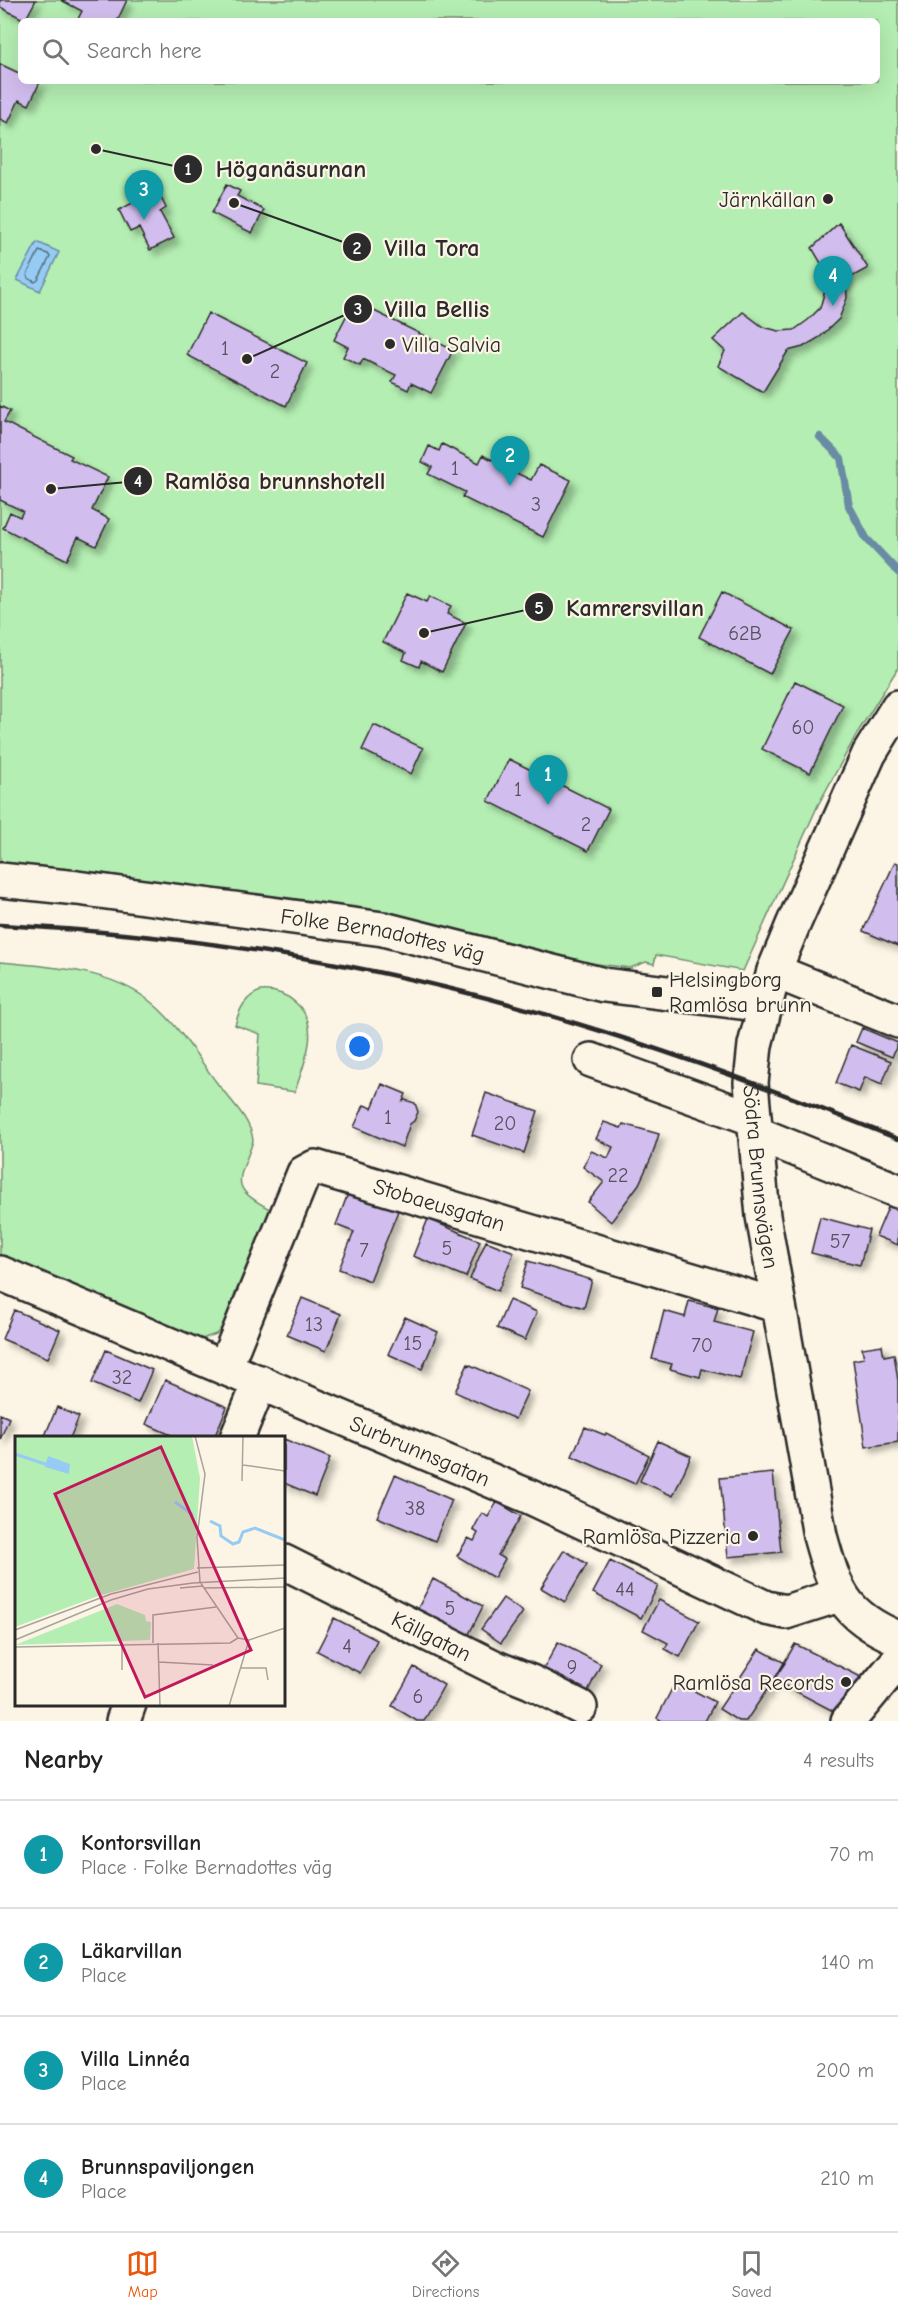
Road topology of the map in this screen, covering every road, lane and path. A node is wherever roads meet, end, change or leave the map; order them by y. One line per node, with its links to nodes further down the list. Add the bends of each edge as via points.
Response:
1 (898, 707): 3 (street, Södra Brunnsvägen, via 865,763)
2 (0, 880): 4 (street, Folke Bernadottes väg, via 383,929 603,985)
3 (774, 971): 4 (street, Södra Brunnsvägen); 5 (street)
4 (764, 1005): 7 (street, Södra Brunnsvägen, via 754,1045)
5 (898, 1021)
6 (591, 1060): 7 (street)
7 (755, 1126): 8 (street); 10 (street, Södra Brunnsvägen, via 763,1216)
8 (898, 1191)
9 (0, 1273): 11 (street, Surbrunnsgatan)
10 (779, 1306): 11 (street, Stobaeusgatan, via 315,1167 304,1173); 15 (street, Södra Brunnsvägen, via 820,1536)
11 (225, 1367): 12 (street, Surbrunnsgatan)
12 (260, 1382): 13 (street); 15 (street, Surbrunnsgatan, via 528,1496 766,1608 786,1612)
13 (237, 1436)
14 (285, 1562): 19 (street, Källgatan)
15 (839, 1595): 16 (street, Södra Brunnsvägen, via 872,1626)
16 (898, 1638)
17 (898, 1661): 21 (street)
18 (128, 1706): 20 (street)
19 (580, 1707)
20 (123, 1721)
21 (848, 1721)

